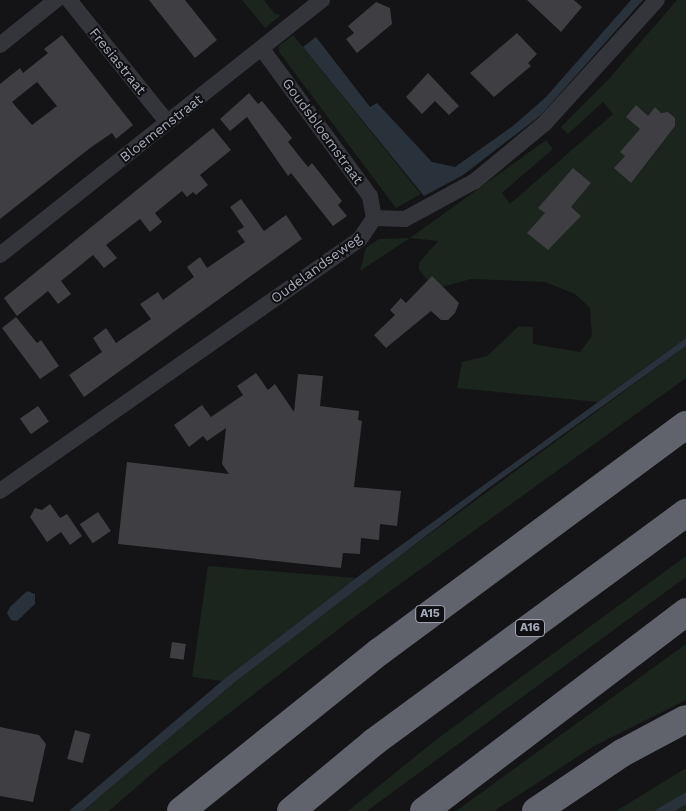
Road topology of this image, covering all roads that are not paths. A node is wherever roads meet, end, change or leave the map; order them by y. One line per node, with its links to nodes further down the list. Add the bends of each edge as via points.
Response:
1 (56, 0): 5 (street)
2 (69, 0): 7 (street, Fresiastraat)
3 (322, 0): 6 (street, Bloemenstraat)
4 (657, 0): 8 (street, via 545,123 475,180 405,219)
5 (0, 45)
6 (262, 49): 7 (street, Bloemenstraat); 8 (street, Goudsbloemstraat, via 370,196)
7 (167, 122): 9 (street, Bloemenstraat)
8 (374, 218): 11 (street, Oudelandseweg, via 360,239)
9 (0, 255)
10 (686, 425): 15 (highway, A15, via 379,652)
11 (0, 491)
12 (686, 513): 16 (highway, A16, via 374,742)
13 (686, 612): 17 (highway)
14 (686, 719): 18 (highway, via 622,754)
15 (181, 811)
16 (290, 811)
17 (424, 811)
18 (536, 811)

